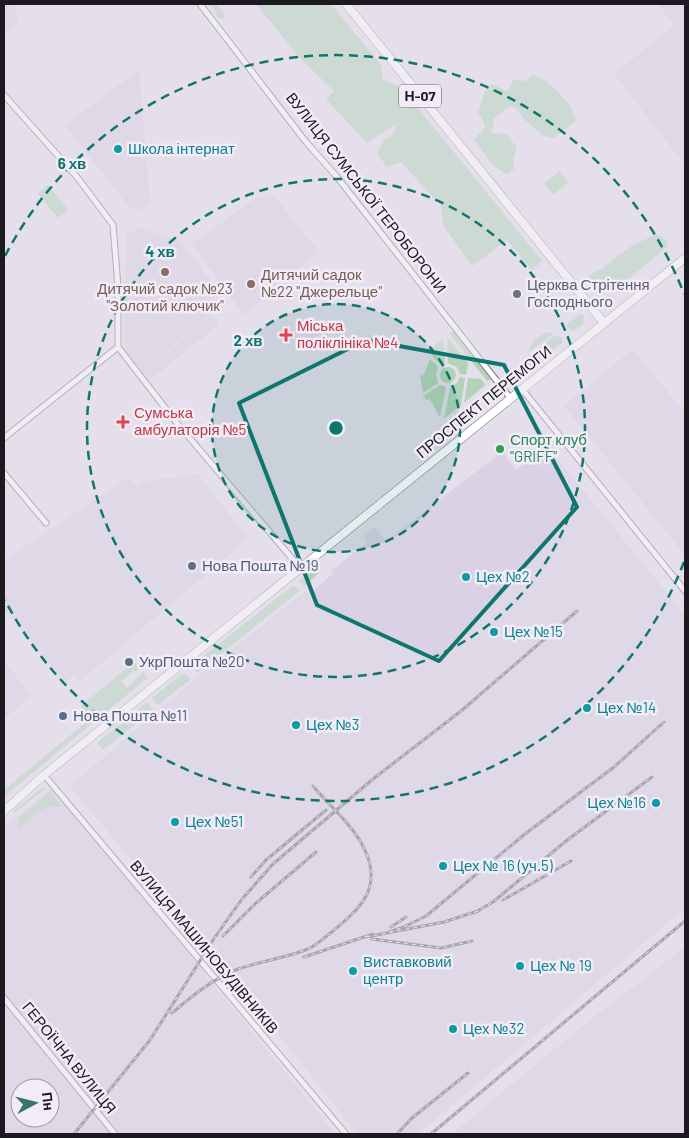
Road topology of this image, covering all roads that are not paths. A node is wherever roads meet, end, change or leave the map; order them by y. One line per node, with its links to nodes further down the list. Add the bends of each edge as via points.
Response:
1 (200, 4): 8 (street, ВУЛИЦЯ СУМСЬКОЇ ТЕРОБОРОНИ)
2 (346, 4): 5 (main road, Н-07)
3 (4, 95): 6 (street, via 77,177 112,225 118,286)
4 (685, 258): 5 (main road, ПРОСПЕКТ ПЕРЕМОГИ)
5 (604, 323): 7 (main road, ПРОСПЕКТ ПЕРЕМОГИ)
6 (118, 347): 9 (street); 12 (street, via 176,422)
7 (522, 390): 8 (main road, ПРОСПЕКТ ПЕРЕМОГИ); 13 (street)
8 (511, 398): 12 (main road, ПРОСПЕКТ ПЕРЕМОГИ)
9 (4, 438)
10 (4, 473): 11 (street)
11 (46, 523)
12 (301, 569): 14 (main road, ПРОСПЕКТ ПЕРЕМОГИ)
13 (685, 590)
14 (44, 775): 15 (main road, ПРОСПЕКТ ПЕРЕМОГИ); 18 (street, ВУЛИЦЯ МАШИНОБУДІВНИКІВ)
15 (4, 810)
16 (4, 998): 17 (street, ГЕРОЇЧНА ВУЛИЦЯ)
17 (116, 1134)
18 (346, 1134)

